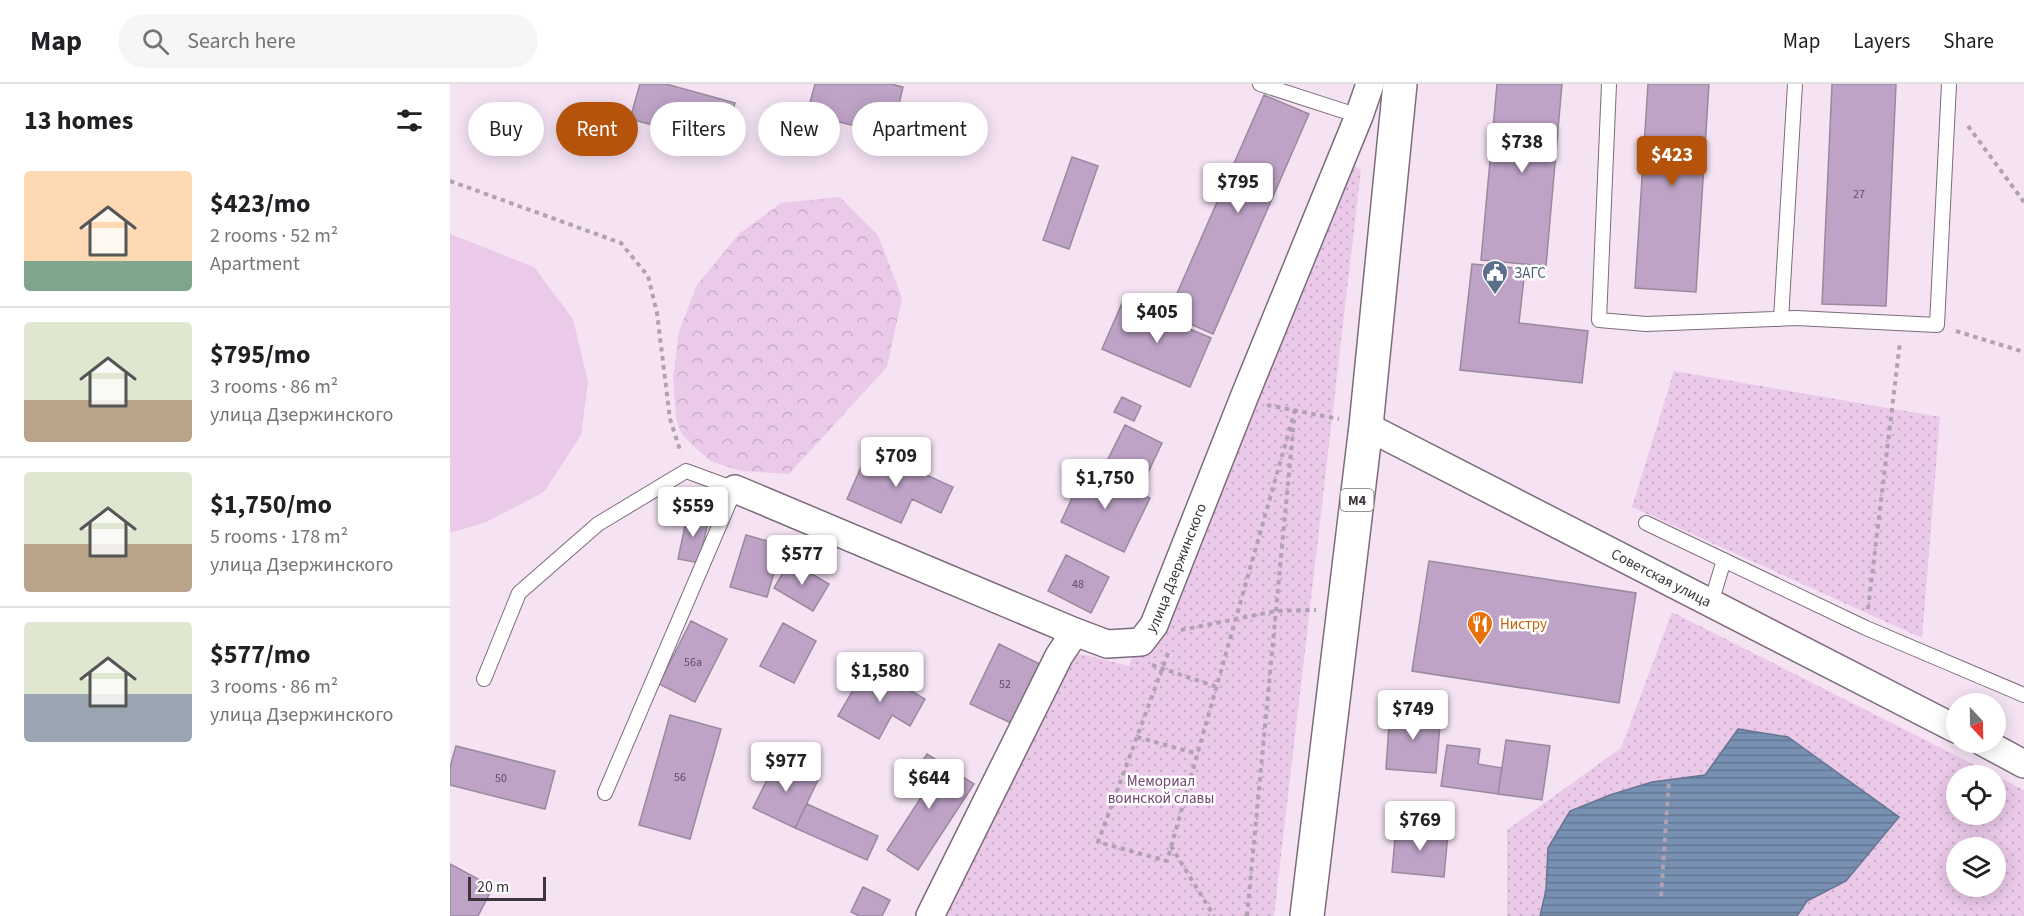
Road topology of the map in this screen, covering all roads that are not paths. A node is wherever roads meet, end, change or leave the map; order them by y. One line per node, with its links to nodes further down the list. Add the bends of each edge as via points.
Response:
1 (1260, 84): 7 (lane)
2 (1370, 84): 7 (street, улица Дзержинского)
3 (1400, 84): 9 (highway, M4)
4 (1609, 84): 8 (lane, via 1599,320 1646,324)
5 (1795, 84): 8 (lane)
6 (1949, 84): 8 (lane, via 1936,325)
7 (1359, 116): 14 (street, улица Дзержинского, via 1154,625 1141,642 1107,644)
8 (1781, 319)
9 (1366, 426): 13 (street, Советская улица); 22 (highway, M4)
10 (735, 489): 14 (street, улица Дзержинского); 15 (lane, via 686,471 598,524 519,594); 20 (lane)
11 (1646, 523): 12 (lane)
12 (1724, 560): 13 (lane); 16 (lane, via 1866,628)
13 (1711, 603): 17 (street, Советская улица)
14 (1075, 632): 21 (street, via 1059,656)
15 (484, 679)
16 (2024, 695)
17 (1946, 724)
18 (2004, 753): 19 (street)
19 (2024, 764)
20 (604, 793)
21 (930, 916)
22 (1307, 916)

